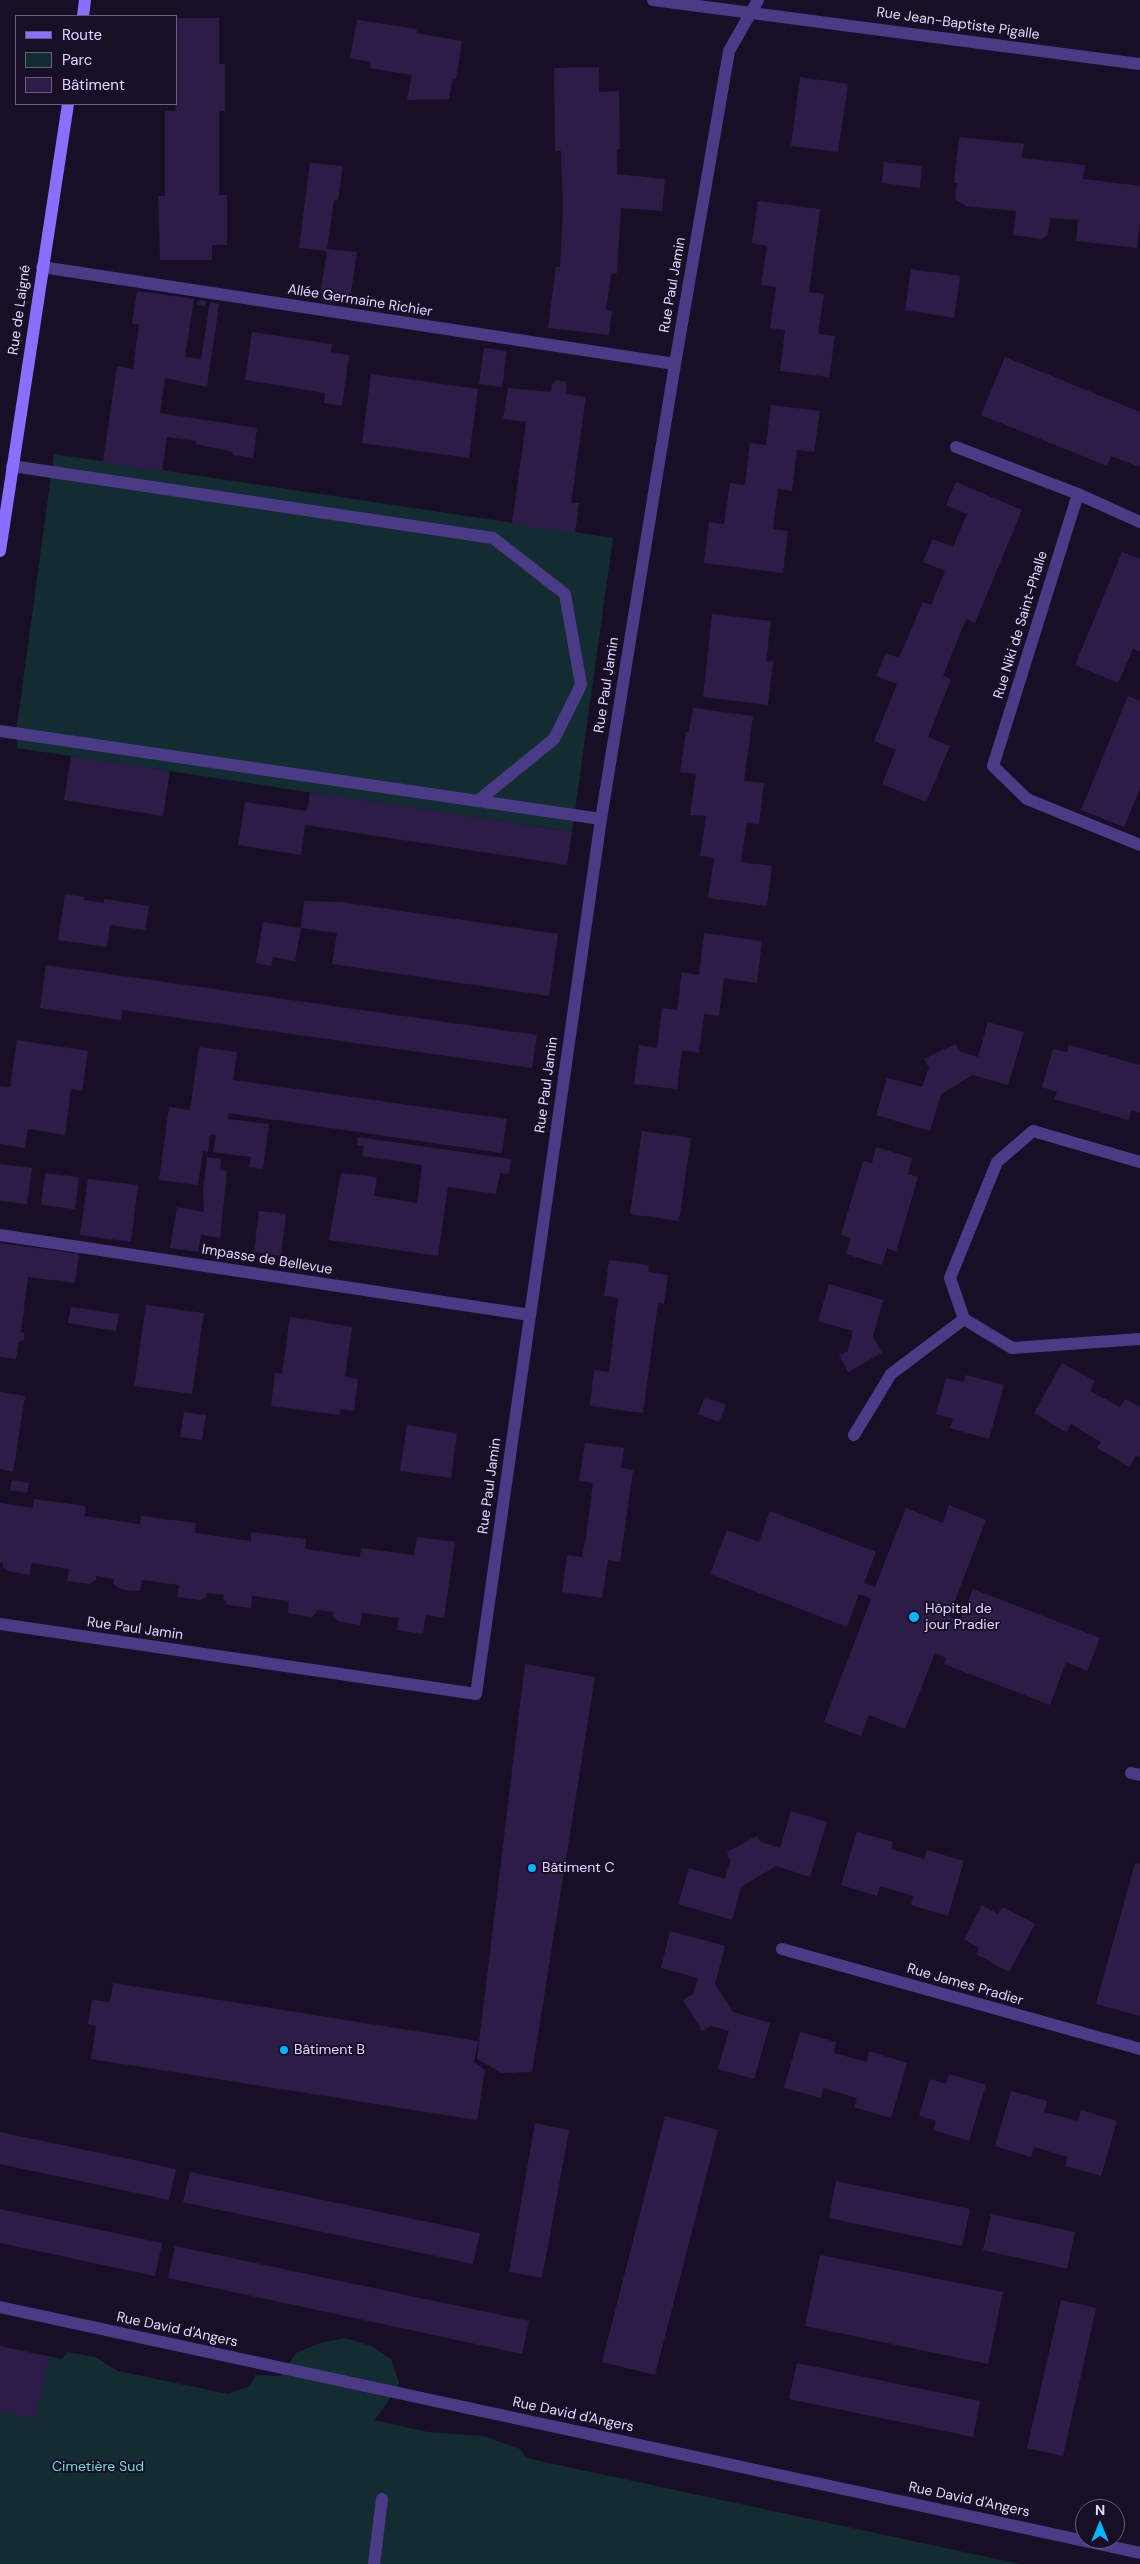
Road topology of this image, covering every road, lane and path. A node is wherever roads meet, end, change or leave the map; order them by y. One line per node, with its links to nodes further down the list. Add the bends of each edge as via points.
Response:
1 (85, 0): 5 (street)
2 (653, 0): 4 (street, Rue Jean-Baptiste Pigalle)
3 (758, 0): 4 (street, Rue Paul Jamin)
4 (752, 14): 6 (street, Rue Jean-Baptiste Pigalle); 9 (street, Rue Paul Jamin, via 729,51)
5 (82, 15)
6 (1140, 64)
7 (68, 105): 8 (street, Rue de Laigné)
8 (42, 267): 9 (street, Allée Germaine Richier); 11 (street, Rue de Laigné)
9 (675, 364): 17 (street, Rue Paul Jamin)
10 (956, 447): 12 (street)
11 (12, 466): 14 (street, Rue de Laigné); 16 (street, via 493,538 565,594 581,685 554,740)
12 (1078, 494): 13 (street); 18 (street, Rue Niki de Saint-Phalle, via 993,766 1027,799)
13 (1140, 522)
14 (0, 551)
15 (0, 731): 16 (street)
16 (479, 800): 17 (street)
17 (600, 819): 21 (street, Rue Paul Jamin)
18 (1140, 845)
19 (1140, 1162): 22 (street, via 1033,1131 997,1162 950,1278)
20 (0, 1235): 21 (street, Impasse de Bellevue)
21 (530, 1315): 25 (street, Rue Paul Jamin, via 476,1694)
22 (964, 1319): 23 (street, via 1012,1348); 24 (street, via 891,1374)
23 (1140, 1339)
24 (854, 1435)
25 (0, 1624)
26 (782, 1949): 27 (street, Rue James Pradier)
27 (1140, 2049)
28 (0, 2307): 30 (street, Rue David d'Angers)
29 (382, 2499): 31 (street)
30 (1140, 2553)
31 (374, 2564)

